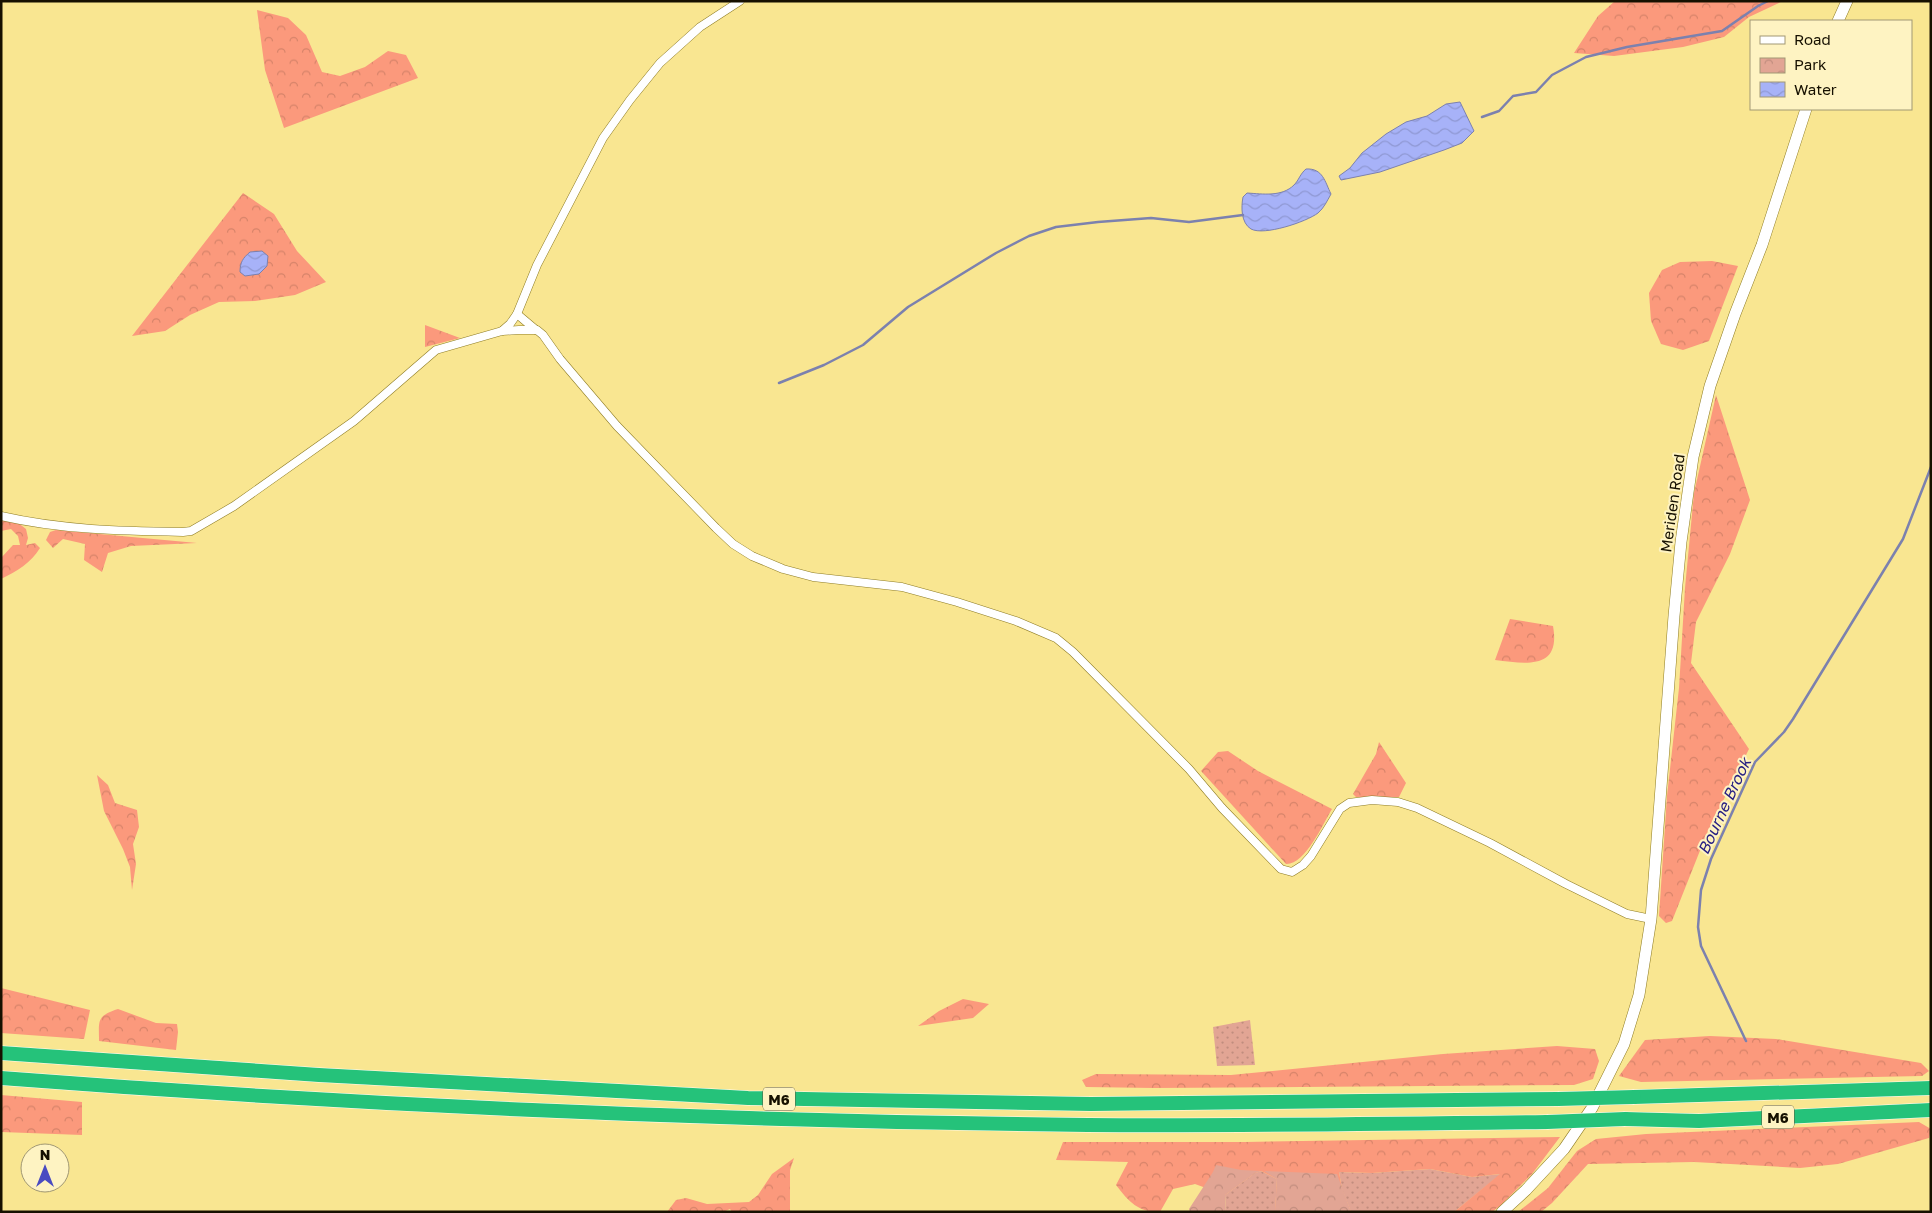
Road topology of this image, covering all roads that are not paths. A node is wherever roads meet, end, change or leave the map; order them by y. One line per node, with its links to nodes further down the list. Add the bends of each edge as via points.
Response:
1 (740, 1): 5 (street, via 700,27 660,63 630,100 603,138 537,265)
2 (1847, 1): 3 (main road)
3 (1838, 20)
4 (1806, 110): 9 (main road, Meriden Road, via 1762,245 1710,386 1693,457 1674,616)
5 (517, 314): 6 (street); 7 (street)
6 (536, 330): 7 (street); 9 (street, via 616,426 733,544 783,569 813,577 902,587 1016,621 1056,638 1189,769 1281,869 1292,872 1311,856 1340,808 1349,803 1372,800 1398,802 1490,843 1627,914)
7 (502, 331): 8 (street, via 436,350 354,421 234,506 191,531 94,530 50,526)
8 (1, 516)
9 (1651, 919): 14 (main road, Meriden Road, via 1639,995 1624,1044 1596,1100 1564,1148)
10 (1, 1053): 12 (highway, M6, bridge, via 319,1075 748,1098 1090,1104 1558,1099)
11 (1, 1078): 13 (highway, M6, bridge, via 441,1107 738,1118 1090,1124 1699,1121)
12 (1931, 1088)
13 (1931, 1110)
14 (1502, 1212)

